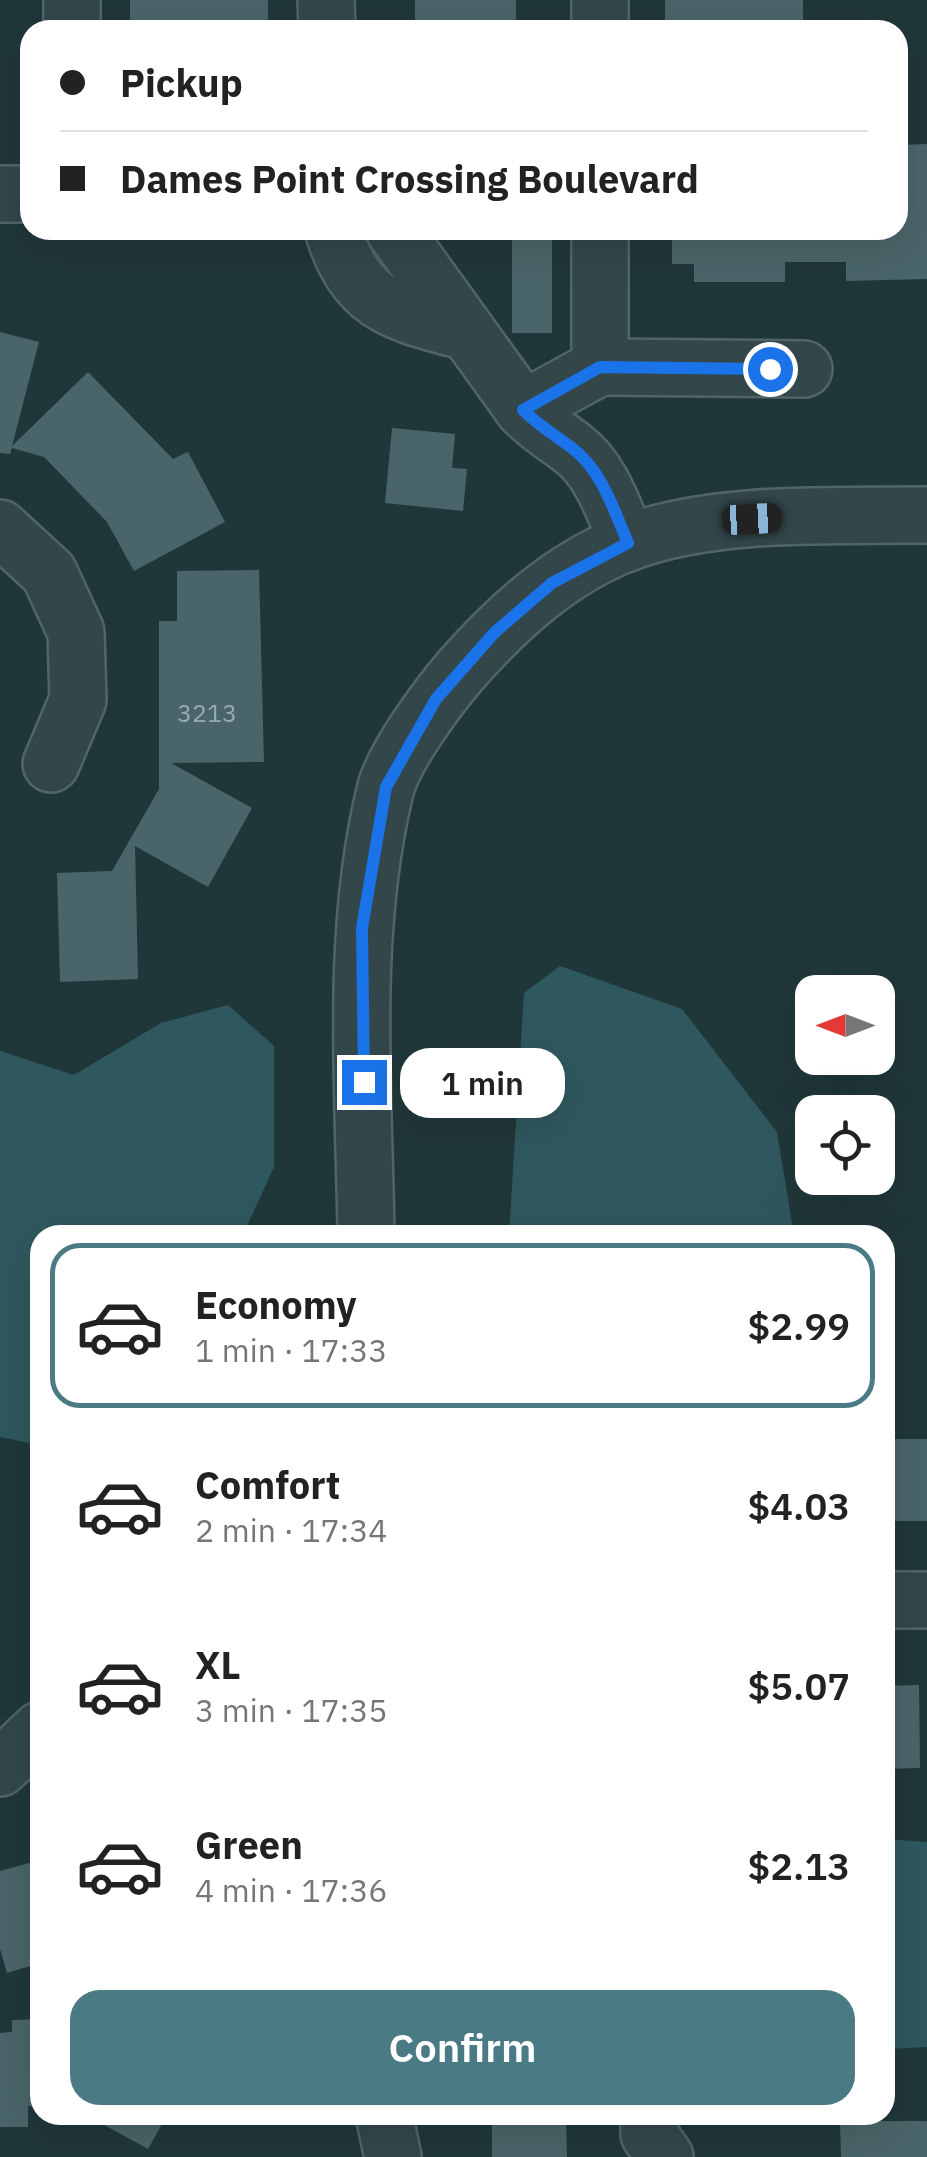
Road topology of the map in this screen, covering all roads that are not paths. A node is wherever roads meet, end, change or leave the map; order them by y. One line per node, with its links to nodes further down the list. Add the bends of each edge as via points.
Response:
1 (336, 240): 4 (street, via 363,292 404,316)
2 (401, 240): 4 (street)
3 (600, 240): 5 (street)
4 (467, 332): 7 (street)
5 (600, 367): 6 (street); 7 (street)
6 (804, 370)
7 (523, 410): 10 (street, via 575,450 600,481)
8 (927, 515): 10 (street, via 724,521)
9 (0, 528): 11 (street, via 49,573 76,632 78,700)
10 (628, 543): 12 (street, via 552,583 495,632 436,699 386,787 362,928)
11 (51, 764)
12 (366, 1225)
13 (895, 1600): 14 (street)
14 (927, 1600)
15 (30, 1740): 16 (street)
16 (0, 1768)
17 (386, 2125): 19 (street)
18 (649, 2125): 20 (street)
19 (394, 2157)
20 (665, 2157)

